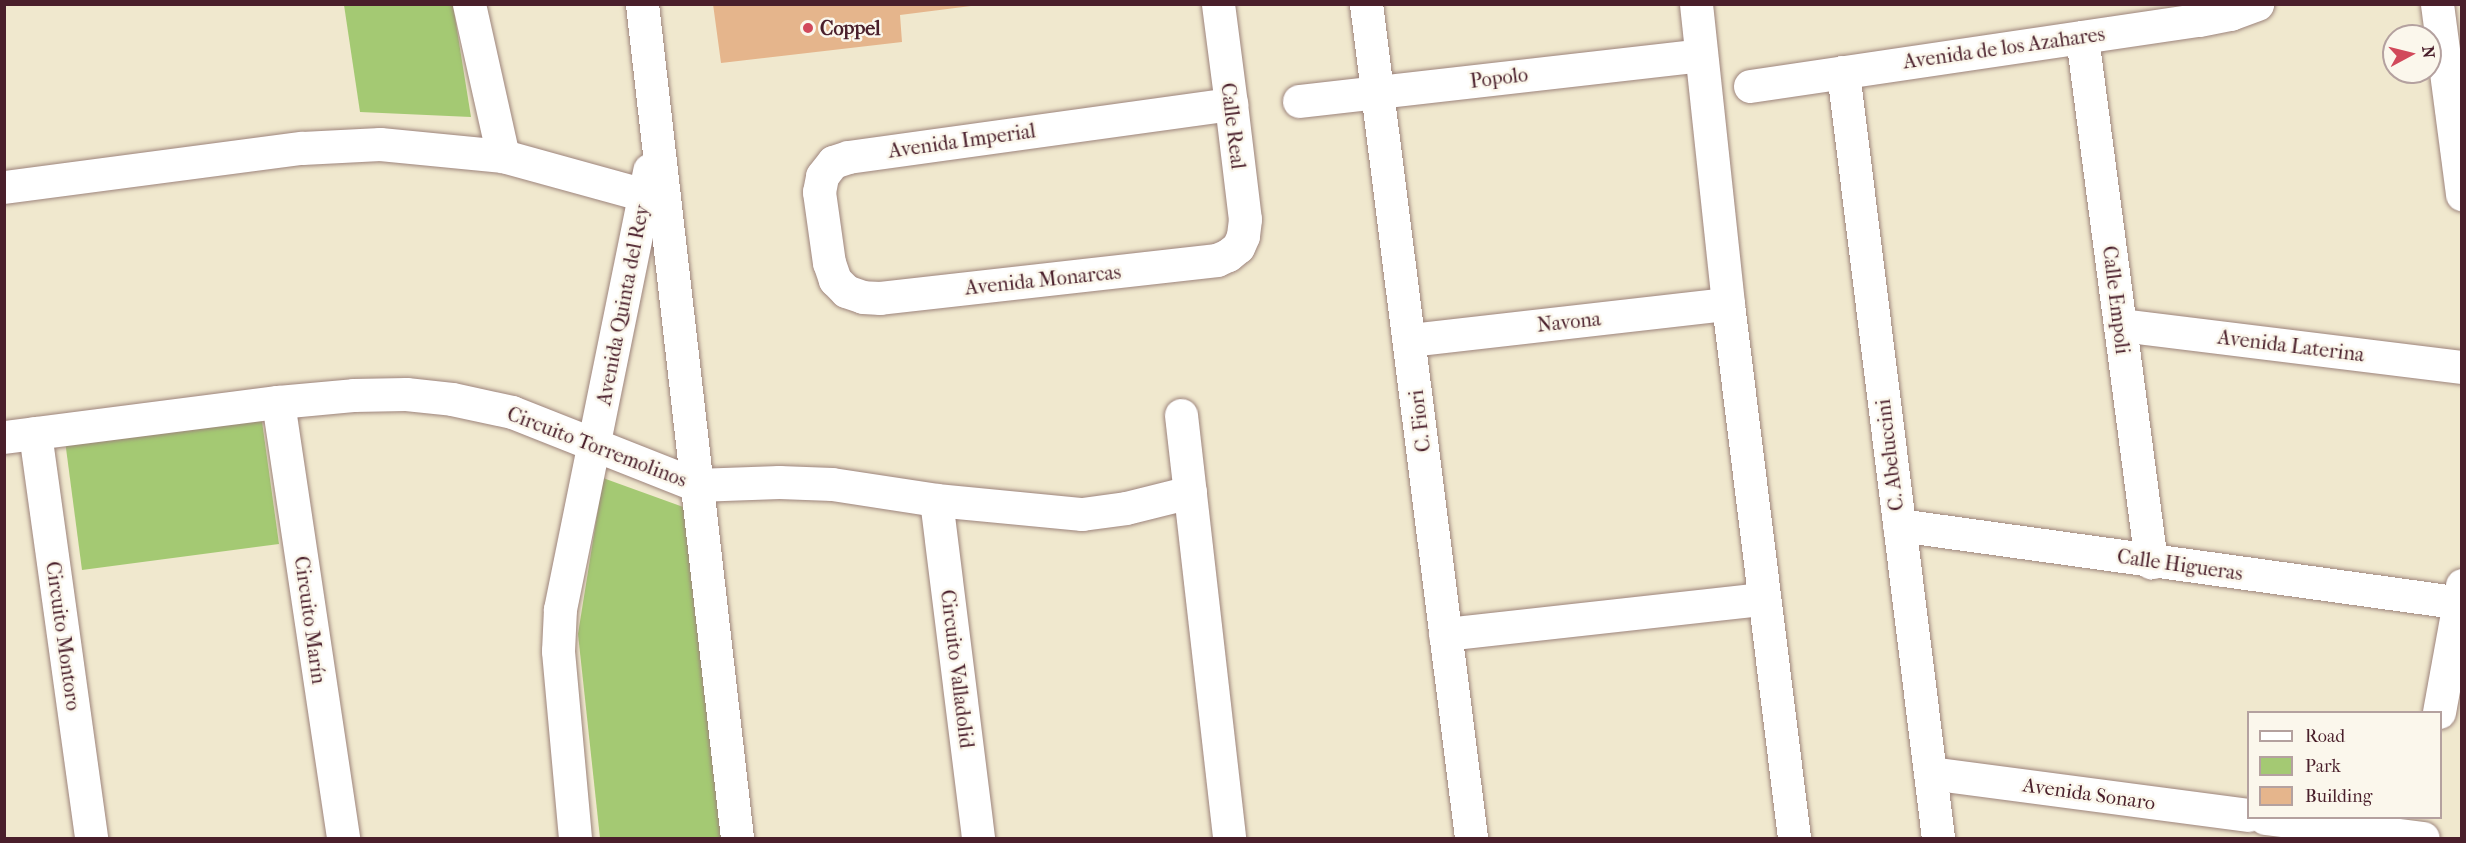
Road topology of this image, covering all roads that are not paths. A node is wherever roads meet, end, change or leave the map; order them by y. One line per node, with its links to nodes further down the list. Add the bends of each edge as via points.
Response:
1 (469, 4): 15 (street)
2 (642, 4): 18 (street, via 656,127)
3 (1218, 4): 14 (street, Calle Real)
4 (1366, 4): 12 (street, C. Fiori)
5 (1696, 4): 9 (street)
6 (2257, 4): 8 (street, Avenida de los Azahares, via 2199,20)
7 (2437, 4): 17 (street)
8 (2082, 37): 10 (street, Avenida de los Azahares); 22 (street, Calle Empoli)
9 (1700, 55): 12 (street, Popolo); 21 (street)
10 (1843, 72): 11 (street, Avenida de los Azahares); 32 (street, C. Abeluccini)
11 (1750, 86)
12 (1377, 92): 13 (street, Popolo); 23 (street, C. Fiori)
13 (1299, 101)
14 (1231, 104): 19 (street, Calle Real, via 1245,219); 20 (street, Avenida Imperial, via 833,162 822,176 819,192 829,263 835,280)
15 (503, 156): 16 (street, via 380,144 302,148); 18 (street)
16 (4, 187)
17 (2462, 194)
18 (654, 198): 28 (street, Avenida Quinta del Rey); 29 (street)
19 (1238, 247): 20 (street, Avenida Monarcas, via 1217,260 880,298)
20 (846, 291)
21 (1728, 304): 23 (street, Navona); 35 (street)
22 (2120, 325): 24 (street, Avenida Laterina); 33 (street, Calle Empoli)
23 (1410, 340): 36 (street, C. Fiori)
24 (2462, 367)
25 (278, 402): 27 (street, Circuito Torremolinos); 28 (street, Circuito Torremolinos, via 395,394 452,399 512,412); 43 (street, Circuito Marín)
26 (1181, 415): 30 (street)
27 (20, 435): 42 (street, Circuito Montoro)
28 (595, 445): 29 (street, Circuito Torremolinos); 44 (street, Avenida Quinta del Rey, via 560,609 558,651)
29 (696, 485): 31 (street, Circuito Torremolinos, via 832,484); 45 (street)
30 (1190, 492): 31 (street, Circuito Torremolinos, via 1082,514); 47 (street)
31 (936, 500): 46 (street, Circuito Valladolid)
32 (1899, 525): 33 (street, Calle Higueras); 38 (street, C. Abeluccini)
33 (2151, 562): 34 (street, Calle Higueras)
34 (2460, 597): 37 (street)
35 (1764, 599): 36 (street); 49 (street)
36 (1445, 633): 48 (street, C. Fiori)
37 (2439, 711)
38 (1930, 773): 39 (street, Avenida Sonaro); 50 (street, C. Abeluccini)
39 (2247, 815)
40 (2273, 819): 51 (street)
41 (2421, 819): 51 (street)
42 (91, 838)
43 (343, 838)
44 (575, 838)
45 (737, 838)
46 (978, 838)
47 (1229, 838)
48 (1471, 838)
49 (1794, 838)
50 (1938, 838)
51 (2417, 838): 52 (street)
52 (2423, 838)

